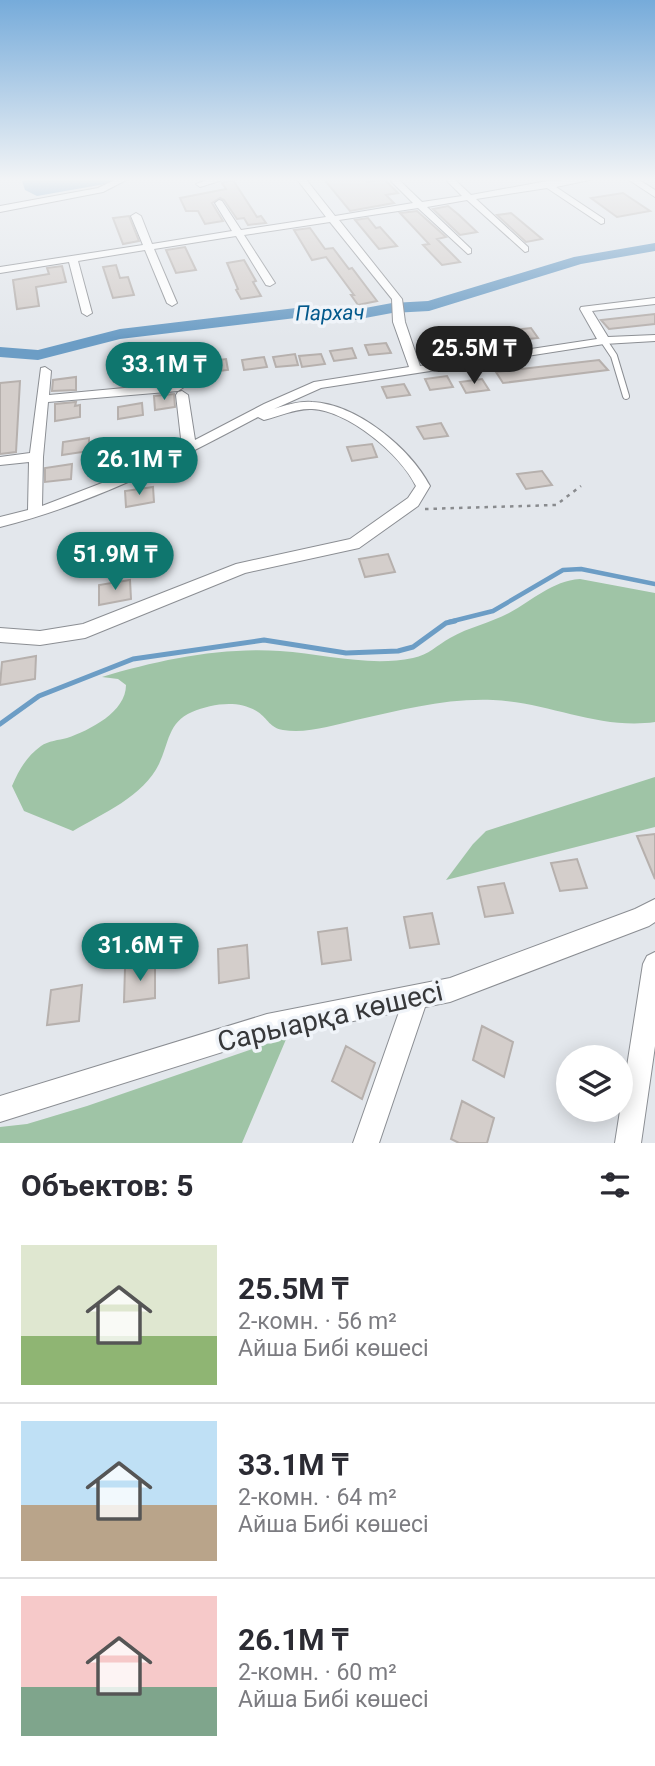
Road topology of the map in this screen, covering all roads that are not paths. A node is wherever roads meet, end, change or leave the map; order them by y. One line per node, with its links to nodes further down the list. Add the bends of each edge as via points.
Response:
1 (143, 231): 8 (street)
2 (236, 231): 7 (street)
3 (255, 231): 7 (street)
4 (342, 231): 19 (street, via 398,304 399,322)
5 (447, 231): 10 (street)
6 (506, 231): 9 (street)
7 (238, 234): 8 (street); 13 (street)
8 (150, 247): 11 (street); 15 (street)
9 (525, 249)
10 (468, 251)
11 (73, 260): 12 (street); 16 (street)
12 (0, 270)
13 (270, 283)
14 (655, 301): 18 (street, via 585,309)
15 (172, 303)
16 (87, 313)
17 (655, 338): 18 (street)
18 (604, 341): 19 (street); 21 (lane, via 614,356)
19 (415, 369): 23 (street, via 318,386)
20 (45, 370): 22 (street)
21 (626, 396)
22 (42, 399): 24 (street, via 180,391); 25 (street)
23 (239, 420): 24 (street); 29 (street, via 296,407 336,412 393,445 418,472 423,486 413,502 354,544 242,568 85,631 40,638)
24 (189, 449): 27 (street, via 84,498)
25 (36, 457): 26 (street); 27 (street)
26 (0, 461)
27 (35, 514): 28 (street)
28 (0, 522)
29 (0, 635)
30 (655, 910): 32 (street, Сарыарқа көшесі, via 462,985)
31 (655, 964): 35 (street)
32 (416, 998): 33 (street, Сарыарқа көшесі, via 267,1026); 34 (street)
33 (0, 1109)
34 (366, 1143)
35 (628, 1143)

